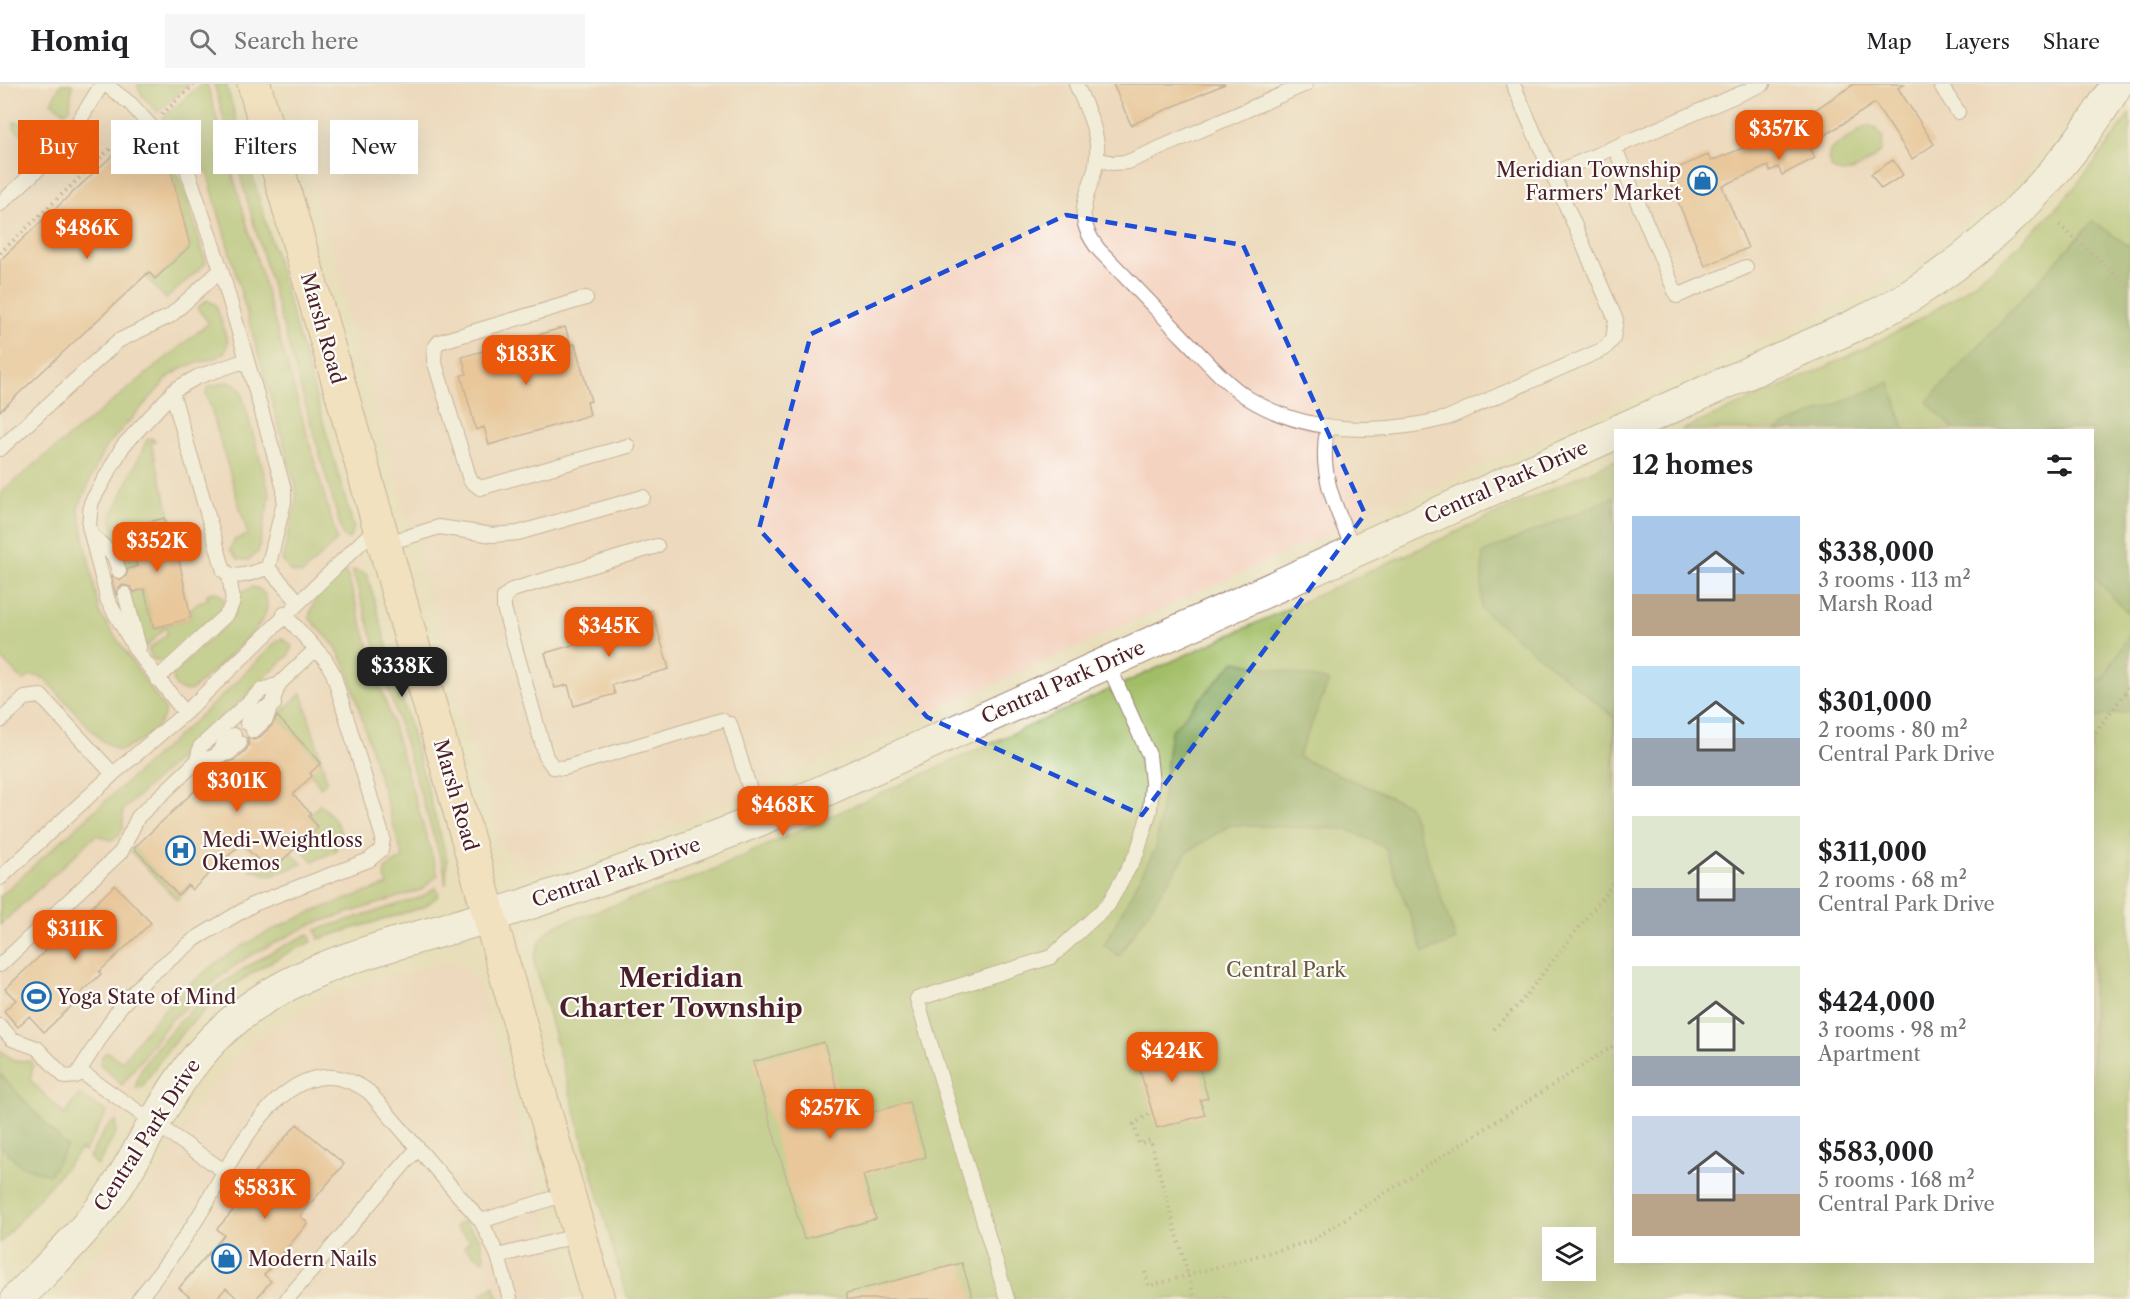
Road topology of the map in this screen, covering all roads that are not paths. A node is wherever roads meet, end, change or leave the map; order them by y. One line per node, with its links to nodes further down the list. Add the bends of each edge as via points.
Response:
1 (104, 84): 13 (lane, via 64,145); 15 (lane, via 147,121 186,166)
2 (255, 84): 26 (main road, Marsh Road)
3 (1076, 84): 11 (lane, via 1094,131)
4 (1306, 84): 11 (lane, via 1128,162)
5 (1513, 84): 12 (lane)
6 (1763, 84): 10 (lane)
7 (1941, 84): 9 (lane)
8 (2117, 84): 20 (street, via 2077,147 2030,199 1954,266 1912,295 1837,333)
9 (1958, 112)
10 (1615, 148): 12 (lane); 14 (lane, via 1677,296)
11 (1097, 159): 19 (lane, via 1083,212 1086,229 1099,250 1229,384 1270,409)
12 (1552, 174): 19 (lane, via 1616,321 1616,332 1609,345 1447,417 1397,428)
13 (0, 204)
14 (1746, 267)
15 (221, 270): 17 (lane); 23 (lane, via 171,316 118,341)
16 (586, 298): 22 (lane, via 439,342 434,360 470,480 480,488)
17 (247, 360): 18 (lane, via 189,380); 29 (lane, via 284,489)
18 (172, 392): 25 (lane, via 110,466 91,503); 31 (lane, via 221,564)
19 (1328, 426): 28 (lane, via 1323,455 1325,475)
20 (1622, 429)
21 (1614, 434): 28 (street, Central Park Drive)
22 (628, 446)
23 (0, 449)
24 (643, 497): 26 (lane, via 518,533 493,535 439,527)
25 (92, 535): 30 (lane, via 114,556); 36 (lane, via 108,601)
26 (382, 535): 33 (lane); 48 (main road, Marsh Road)
27 (657, 546): 46 (lane, via 512,590 504,597 546,757 553,767 564,768 726,722)
28 (1354, 550): 37 (street, Central Park Drive)
29 (268, 568): 31 (lane); 33 (lane)
30 (119, 571)
31 (229, 575): 38 (lane, via 233,601 228,613)
32 (125, 594): 36 (lane)
33 (298, 601): 34 (lane)
34 (284, 614): 35 (lane); 40 (lane)
35 (316, 649): 39 (lane); 51 (lane, via 333,673 383,838 381,850 369,860 254,904 195,939 120,1006)
36 (143, 659): 38 (lane)
37 (1107, 662): 46 (street, Central Park Drive); 64 (lane, via 1149,755 1152,783 1150,810 1137,853 1108,905 1051,957 917,999)
38 (157, 679): 40 (lane)
39 (279, 684): 42 (lane, via 266,718); 44 (lane, via 262,690 200,747)
40 (186, 713): 45 (lane)
41 (0, 721): 45 (lane, via 25,698 41,696)
42 (250, 727)
43 (237, 739): 44 (lane, via 223,746 215,758)
44 (197, 761): 49 (lane, via 138,817 117,857)
45 (113, 774): 47 (lane)
46 (759, 820): 48 (street, Central Park Drive, via 656,861)
47 (0, 878)
48 (491, 916): 52 (street, Central Park Drive, via 340,962 279,989 203,1049); 55 (main road, Marsh Road)
49 (0, 965)
50 (0, 1026): 51 (lane, via 12,1039 37,1048 65,1077)
51 (81, 1072): 52 (lane)
52 (152, 1123): 54 (lane); 59 (street, Central Park Drive, via 136,1156 102,1207)
53 (418, 1148): 54 (lane, via 369,1092 341,1078 318,1077 296,1085 267,1111); 56 (lane); 61 (lane)
54 (224, 1170): 60 (lane, via 181,1245)
55 (569, 1193): 56 (lane); 57 (main road, Marsh Road)
56 (481, 1221): 58 (lane)
57 (580, 1235): 58 (lane); 63 (main road, Marsh Road)
58 (498, 1256): 62 (lane)
59 (17, 1299)
60 (139, 1299)
61 (287, 1299)
62 (510, 1299)
63 (598, 1299)
64 (1007, 1299)

